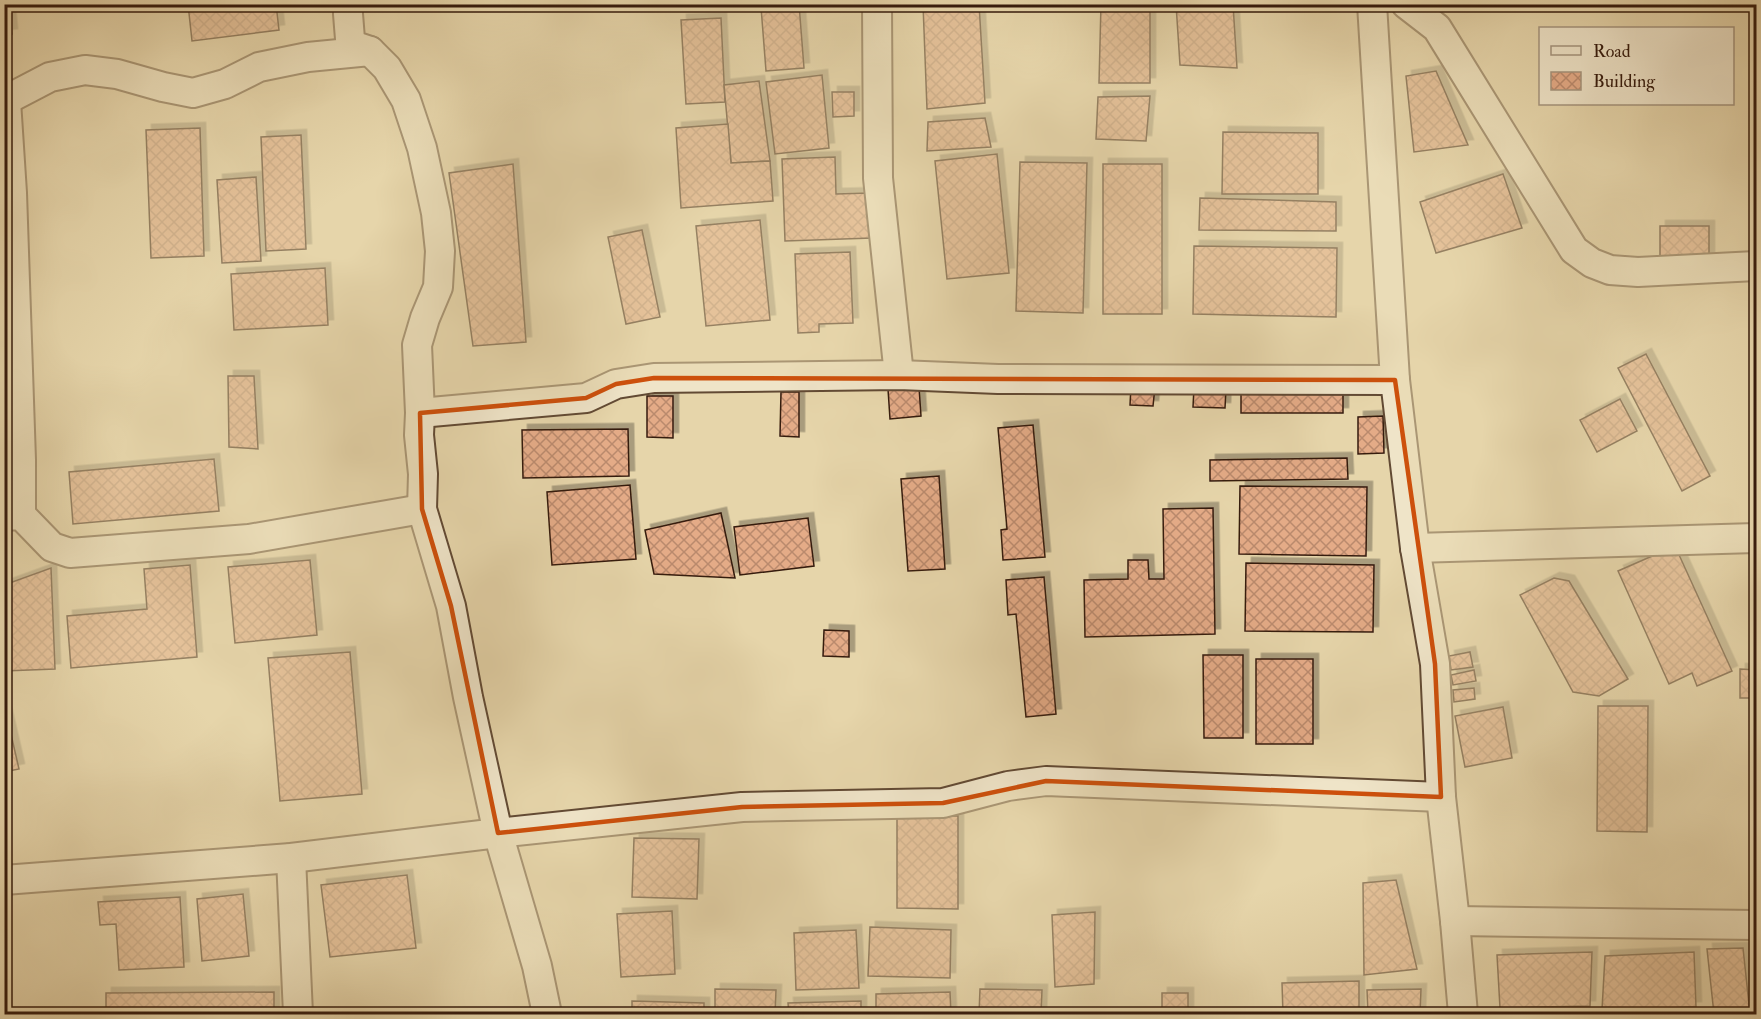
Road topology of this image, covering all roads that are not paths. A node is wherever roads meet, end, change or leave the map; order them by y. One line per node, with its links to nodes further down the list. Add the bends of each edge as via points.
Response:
1 (348, 4): 5 (street, via 350,39 355,46)
2 (878, 4): 8 (street, via 878,178)
3 (1372, 4): 9 (street)
4 (1406, 4): 7 (street, via 1437,28 1574,250 1610,270)
5 (370, 51): 6 (street, via 260,67 225,84 193,93 85,70 50,77); 10 (street, via 387,69 406,100 422,148 436,213 438,287 417,345)
6 (5, 101): 12 (street, via 21,460)
7 (1756, 266)
8 (899, 375): 9 (street); 10 (street, via 654,378 616,384 586,398)
9 (1395, 380): 14 (street)
10 (420, 413): 11 (street)
11 (422, 509): 12 (street, via 249,539 70,553 52,547); 16 (street, via 451,606)
12 (13, 516)
13 (1756, 538): 14 (street)
14 (1415, 548): 15 (street, via 1435,664)
15 (1441, 797): 16 (street, via 1046,781 942,803 742,807); 19 (street)
16 (498, 833): 17 (street); 22 (street)
17 (291, 858): 18 (street); 21 (street)
18 (4, 880)
19 (1455, 921): 20 (street); 23 (street)
20 (1756, 925)
21 (298, 1014)
22 (547, 1014)
23 (1463, 1014)

